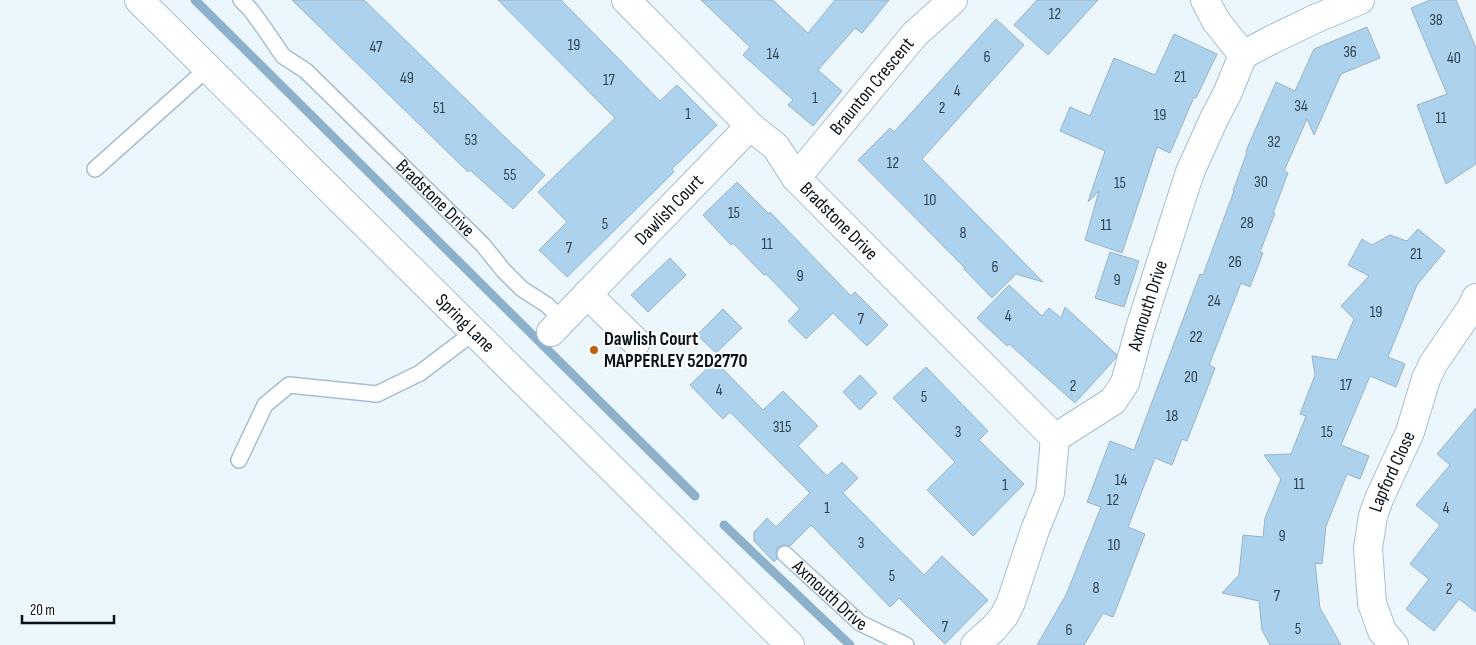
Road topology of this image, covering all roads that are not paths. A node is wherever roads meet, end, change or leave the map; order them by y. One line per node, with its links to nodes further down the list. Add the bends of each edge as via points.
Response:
1 (139, 0): 8 (street, Spring Lane)
2 (241, 0): 14 (lane, Bradstone Drive, via 283,56 306,71 352,116 483,245 522,290 547,305)
3 (626, 0): 9 (street, Bradstone Drive)
4 (953, 0): 11 (street, Braunton Crescent, via 915,34)
5 (1206, 0): 7 (street, via 1216,21)
6 (1360, 0): 7 (street)
7 (1243, 56): 17 (street, Axmouth Drive, via 1190,172 1124,383 1113,401)
8 (208, 68): 10 (lane); 15 (street, Spring Lane)
9 (750, 126): 11 (street, Bradstone Drive, via 776,148); 12 (street, Dawlish Court)
10 (95, 169)
11 (796, 178): 17 (street, Bradstone Drive)
12 (587, 294): 14 (street, Dawlish Court); 16 (street)
13 (1475, 305): 23 (street, Lapford Close, via 1433,364 1410,432 1374,516 1368,548 1372,603 1382,631)
14 (556, 326)
15 (474, 332): 18 (lane, via 420,372 377,394 289,385 265,405); 20 (street, Spring Lane)
16 (636, 342)
17 (1055, 438): 22 (street, via 1050,493 1011,602 994,628)
18 (239, 460)
19 (785, 554): 21 (lane, Axmouth Drive, via 860,623)
20 (790, 645)
21 (906, 645)
22 (975, 645)
23 (1394, 645)

